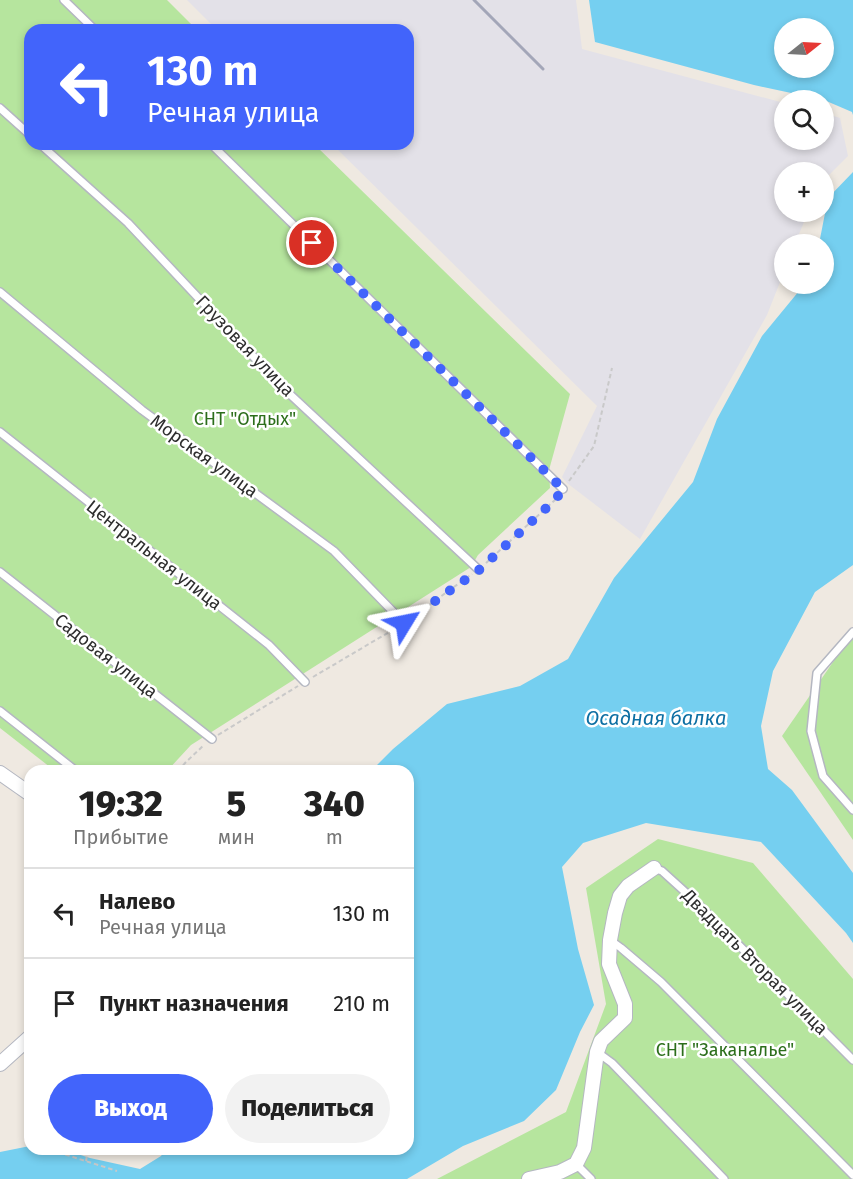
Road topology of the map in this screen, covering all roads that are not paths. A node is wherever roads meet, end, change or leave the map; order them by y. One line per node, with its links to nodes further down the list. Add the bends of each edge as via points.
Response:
1 (64, 0): 2 (lane)
2 (89, 24)
3 (0, 108): 4 (lane)
4 (24, 130)
5 (47, 150): 10 (lane, Грузовая улица, via 128,223 281,386)
6 (217, 150): 9 (lane)
7 (0, 292): 12 (lane, Морская улица, via 142,410 334,551)
8 (0, 432): 14 (lane, Центральная улица, via 269,645)
9 (563, 489)
10 (479, 570)
11 (0, 573): 16 (lane, Садовая улица)
12 (404, 623)
13 (853, 632): 20 (lane, via 817,673 811,731 823,776)
14 (305, 682)
15 (0, 711): 17 (lane)
16 (212, 739)
17 (68, 765)
18 (0, 773): 19 (street)
19 (24, 790)
20 (853, 810)
21 (654, 868): 22 (street, via 620,896); 25 (lane, Двадцать Вторая улица, via 694,900)
22 (610, 940): 24 (street, via 609,964 625,1004 625,1018 601,1041); 28 (lane, via 661,982)
23 (24, 1042): 26 (street)
24 (597, 1052): 27 (street, via 584,1148); 31 (lane)
25 (853, 1060)
26 (0, 1064)
27 (576, 1164): 29 (street); 30 (lane)
28 (853, 1174)
29 (529, 1179)
30 (591, 1179)
31 (724, 1179)

